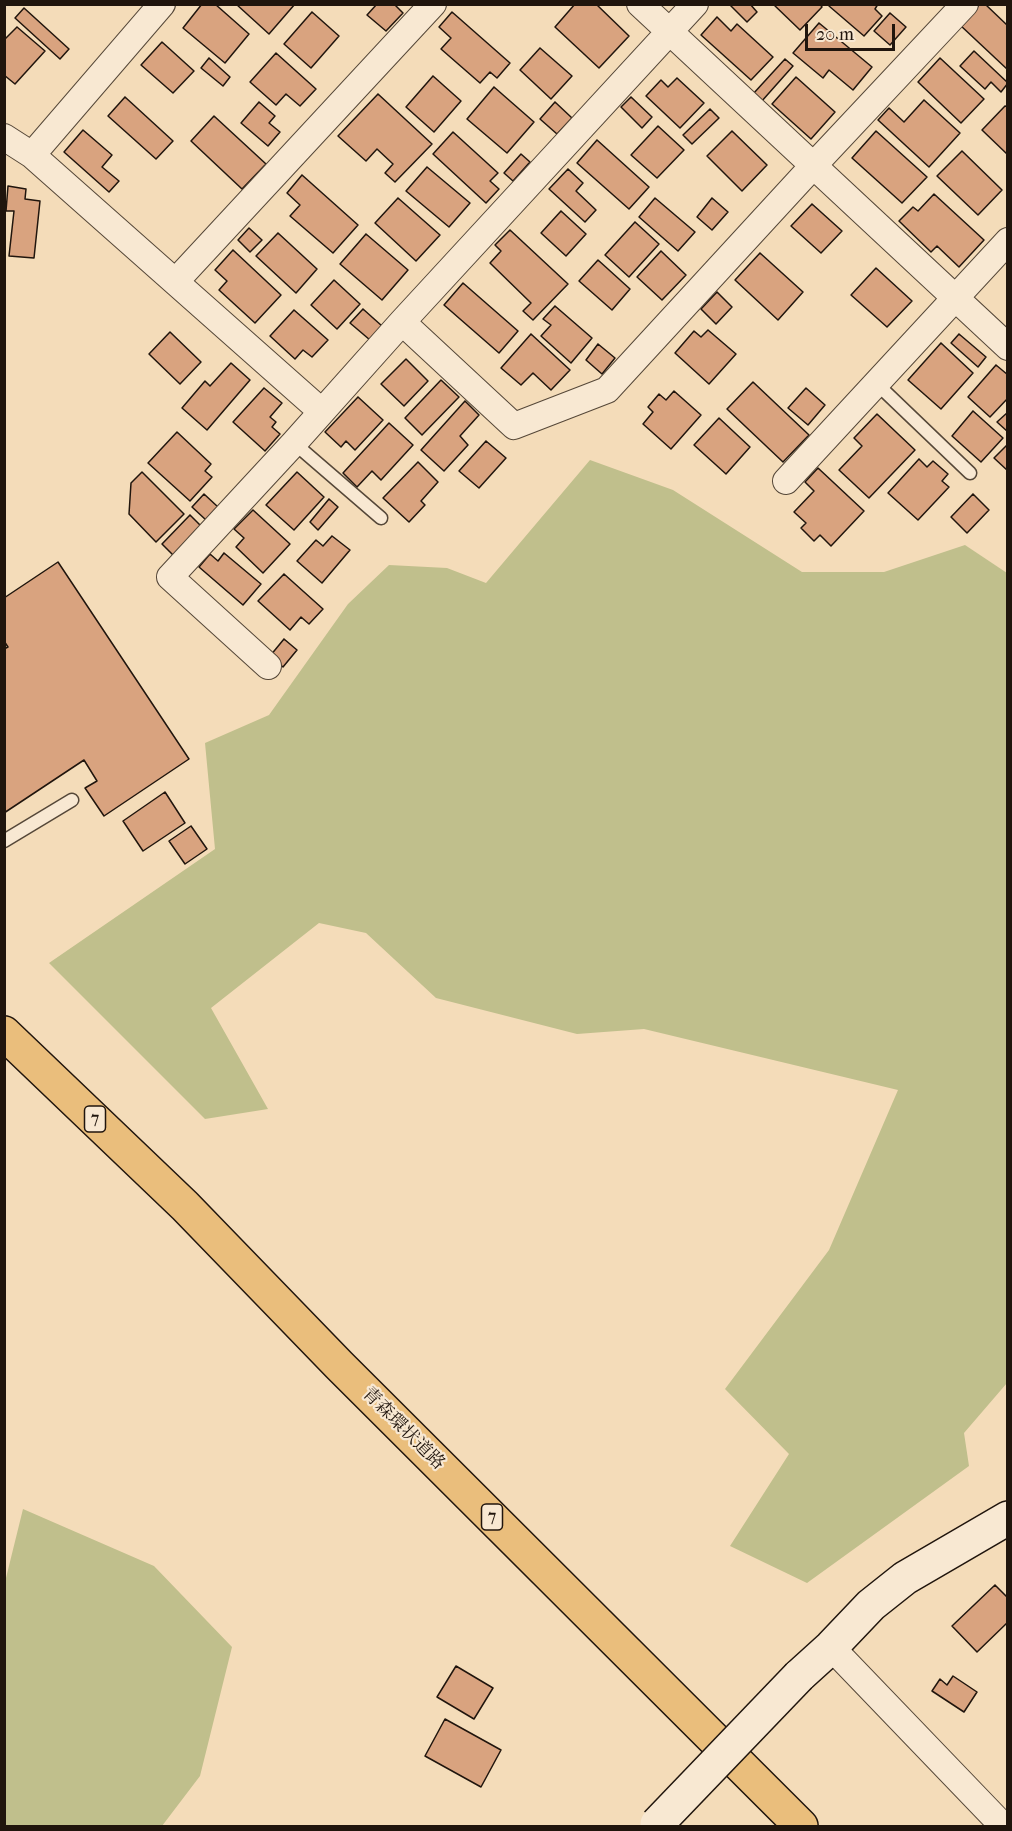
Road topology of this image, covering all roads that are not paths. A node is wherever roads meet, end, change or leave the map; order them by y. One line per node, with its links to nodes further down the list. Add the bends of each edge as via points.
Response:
1 (162, 4): 8 (street)
2 (433, 4): 11 (street)
3 (640, 4): 6 (street)
4 (695, 4): 6 (street)
5 (965, 4): 9 (street)
6 (670, 32): 9 (street); 13 (street)
7 (4, 137): 8 (street)
8 (32, 155): 11 (street)
9 (813, 166): 12 (street); 13 (street, via 606,390 514,426)
10 (1008, 241): 12 (street)
11 (176, 281): 16 (street)
12 (954, 298): 14 (street); 15 (street)
13 (402, 322): 16 (street)
14 (1008, 347)
15 (876, 383): 18 (lane); 19 (street)
16 (321, 411): 17 (street)
17 (294, 443): 20 (lane); 21 (street, via 170,577)
18 (970, 473)
19 (786, 481)
20 (381, 518)
21 (268, 666)
22 (72, 800): 23 (lane)
23 (4, 841)
24 (4, 1033): 28 (highway, 青森環状道路 / 7, via 185,1206)
25 (1008, 1518): 26 (street, via 905,1578 871,1605)
26 (831, 1647): 27 (street, bridge); 29 (street)
27 (656, 1825)
28 (801, 1827)
29 (1003, 1827)

